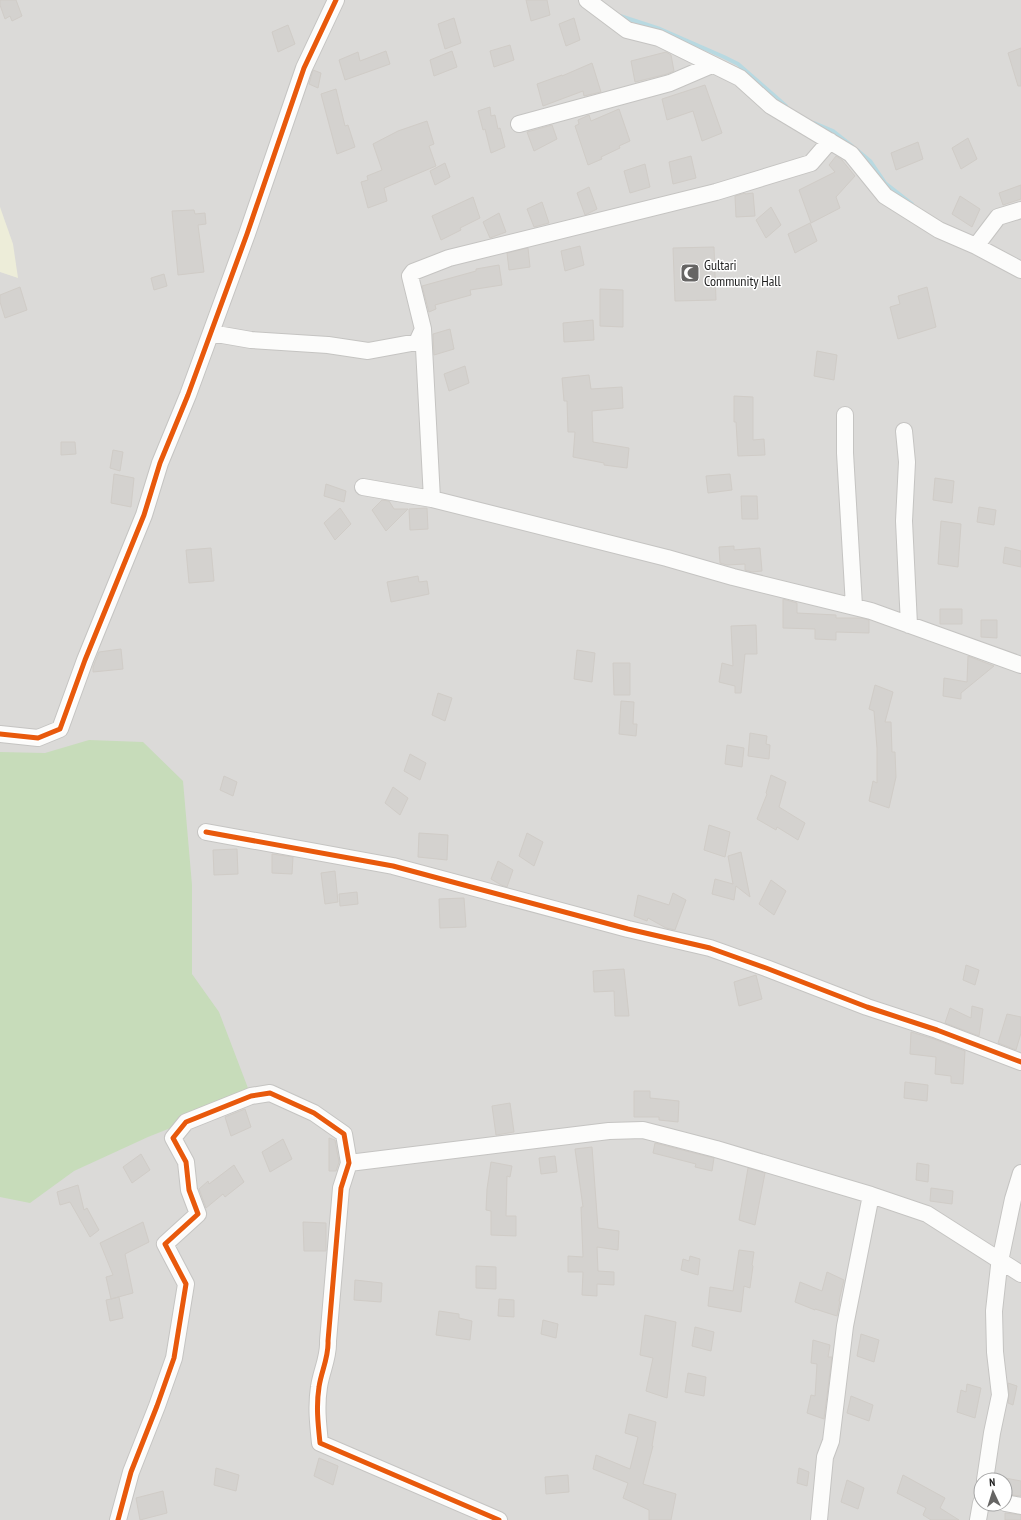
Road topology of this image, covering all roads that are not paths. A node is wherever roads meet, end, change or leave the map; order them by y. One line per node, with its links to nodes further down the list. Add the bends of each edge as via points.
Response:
1 (336, 0): 10 (street, via 304,68)
2 (587, 0): 3 (street, via 628,30 659,38)
3 (712, 65): 4 (street, via 670,83); 5 (street, via 740,78 771,106)
4 (519, 124)
5 (830, 142): 7 (street, via 851,154 886,196 939,230); 9 (street, via 811,164 716,192 463,255 413,272 410,276)
6 (1021, 210): 7 (street, via 998,218)
7 (976, 246): 8 (street)
8 (1021, 270)
9 (423, 328): 10 (street, via 417,342 368,351 328,345 251,340); 14 (street)
10 (211, 333): 18 (street, via 160,463 144,515 60,729 38,738)
11 (845, 415): 15 (street, via 844,452)
12 (904, 431): 16 (street, via 907,462 904,521)
13 (363, 487): 14 (street)
14 (432, 499): 15 (street, via 667,558 733,578)
15 (854, 606): 16 (street)
16 (909, 625): 17 (street)
17 (1021, 665)
18 (0, 734)
19 (206, 832): 20 (street, via 393,866 621,928 710,948)
20 (1021, 1062)
21 (349, 1163): 23 (street, via 609,1131 643,1130); 27 (street, via 344,1134 314,1113 270,1093 251,1096 186,1122 173,1138 186,1162 189,1190 198,1214 165,1244 186,1284 174,1358 131,1472); 28 (street, via 341,1188 328,1349 319,1386 317,1416 320,1443)
22 (1021, 1173): 24 (street)
23 (871, 1195): 24 (street, via 927,1214); 29 (street, via 845,1326)
24 (1000, 1261): 25 (street); 26 (street, via 994,1311 1000,1395)
25 (1021, 1274)
26 (986, 1472)
27 (118, 1520)
28 (499, 1520)
29 (818, 1520)

